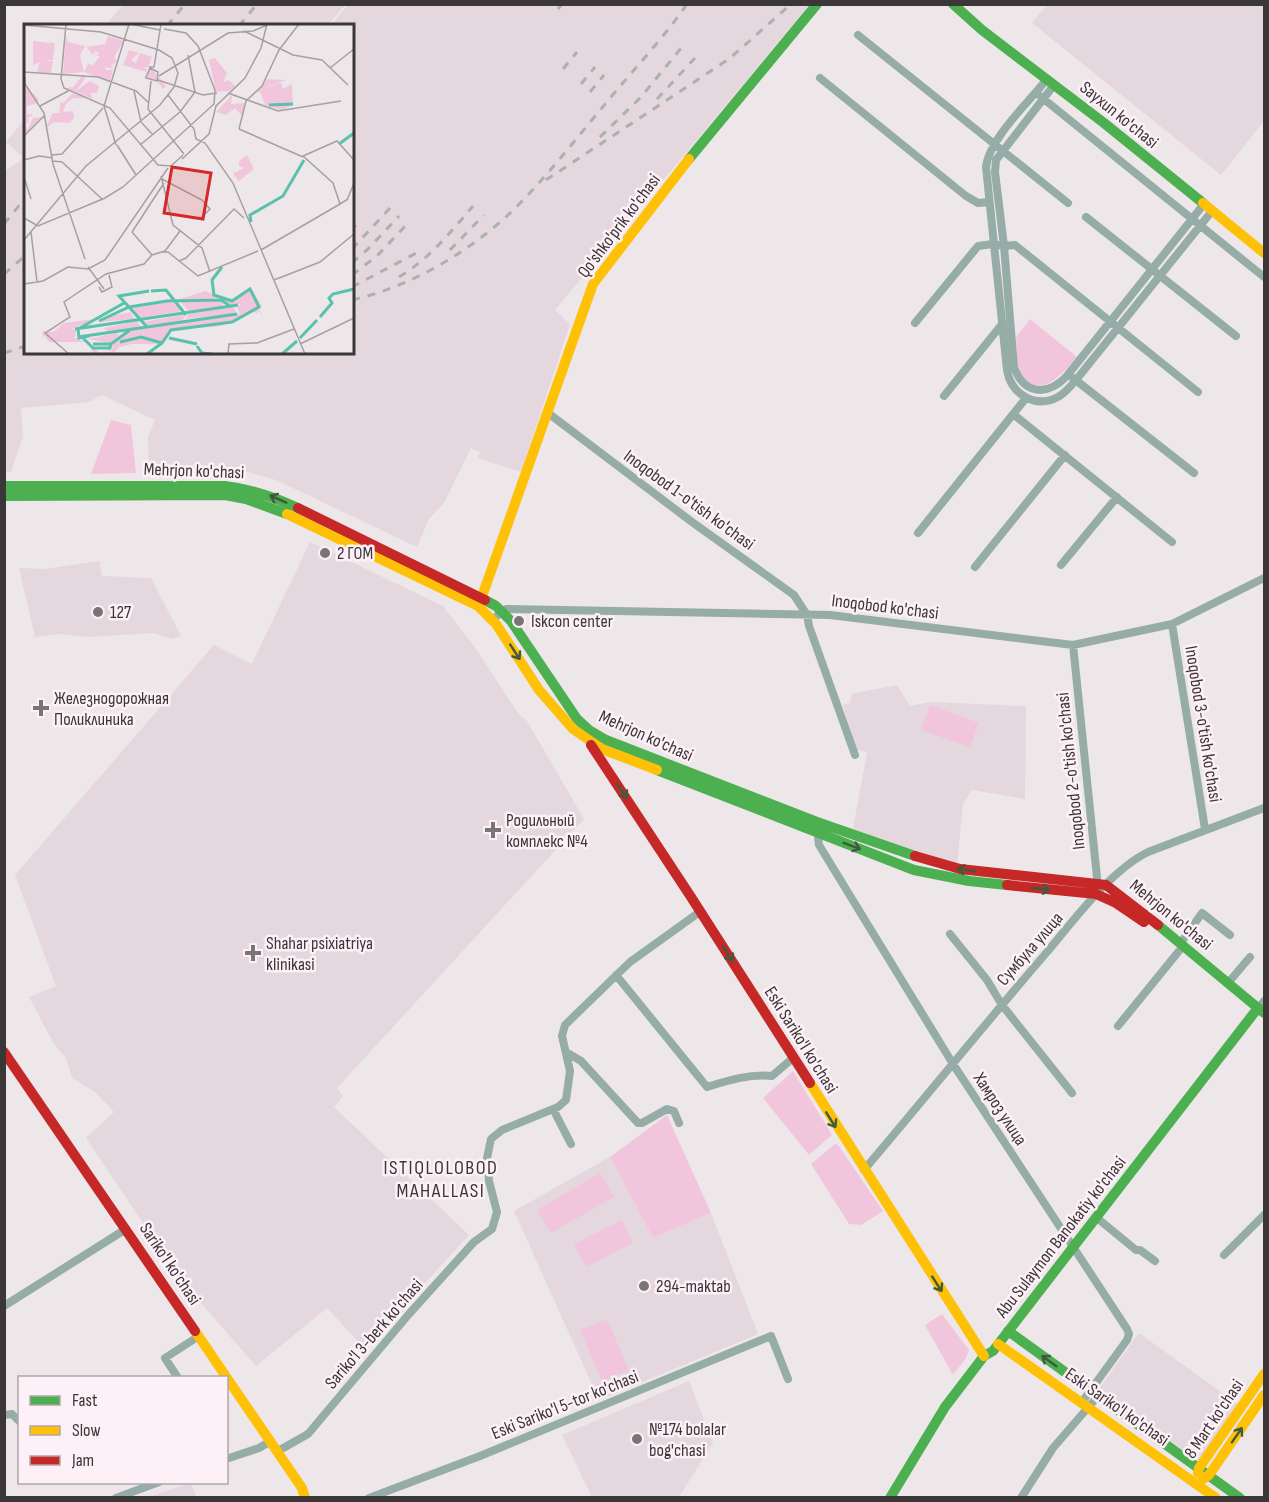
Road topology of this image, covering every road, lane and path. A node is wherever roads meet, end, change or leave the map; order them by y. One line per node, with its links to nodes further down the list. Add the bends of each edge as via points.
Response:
1 (817, 4): 32 (main road, Qo'shko'prik ko'chasi, via 593,284)
2 (953, 4): 5 (main road, Sayxun ko'chasi)
3 (858, 35): 8 (street)
4 (820, 78): 10 (street, via 966,196 978,203)
5 (1051, 82): 6 (street); 7 (street); 12 (main road, Sayxun ko'chasi)
6 (1036, 93): 7 (street); 8 (street)
7 (1043, 99): 9 (street); 14 (street)
8 (994, 143): 9 (street); 10 (street, via 986,167)
9 (1003, 151): 11 (street); 17 (street, via 996,160 995,172)
10 (989, 202): 16 (street)
11 (1068, 203)
12 (1208, 208): 14 (street); 15 (street); 18 (main road, Sayxun ko'chasi)
13 (1086, 218): 19 (street)
14 (1192, 219): 15 (street); 19 (street)
15 (1201, 226): 20 (street); 21 (street)
16 (993, 244): 17 (street); 23 (street, via 978,246); 24 (street)
17 (1004, 246): 22 (street, via 1015,245); 24 (street)
18 (1264, 253)
19 (1152, 270): 20 (street); 22 (street)
20 (1160, 276): 25 (street); 26 (street)
21 (1264, 277)
22 (1110, 322): 25 (street); 27 (street)
23 (915, 323)
24 (1006, 323): 27 (street, via 1014,367 1021,381 1030,388 1044,390); 30 (street); 31 (street, via 1008,378)
25 (1118, 328): 28 (street); 29 (street)
26 (1236, 336)
27 (1068, 375): 28 (street)
28 (1076, 380): 31 (street, via 1056,398); 35 (street)
29 (1198, 392)
30 (944, 396)
31 (1026, 398): 33 (street)
32 (548, 413): 45 (main road, Qo'shko'prik ko'chasi); 47 (street, Inoqobod 1-o'tish ko'chasi, via 794,595)
33 (1013, 414): 34 (street); 40 (street)
34 (1065, 455): 38 (street); 43 (street)
35 (1194, 473)
36 (4, 486): 39 (main road, Mehrjon ko'chasi, one-way to 36, via 267,494 225,486)
37 (4, 496): 39 (main road, Mehrjon ko'chasi, via 225,495)
38 (1117, 497): 41 (street); 42 (street)
39 (308, 518): 45 (main road, Mehrjon ko'chasi)
40 (918, 533)
41 (1172, 542)
42 (1061, 565)
43 (975, 567)
44 (1264, 578): 49 (street, Inoqobod ko'chasi)
45 (480, 602): 46 (main road, Mehrjon ko'chasi); 48 (main road, Mehrjon ko'chasi)
46 (502, 611): 47 (street, Inoqobod ko'chasi); 48 (street); 54 (main road, Mehrjon ko'chasi, via 589,730)
47 (807, 615): 50 (street, Inoqobod ko'chasi); 52 (street)
48 (493, 620): 51 (main road, Mehrjon ko'chasi, one-way to 51, via 556,714)
49 (1172, 624): 50 (street, Inoqobod ko'chasi); 55 (street, Inoqobod 3-o'tish ko'chasi)
50 (1073, 645): 56 (street, Inoqobod 2-o'tish ko'chasi)
51 (589, 742): 54 (main road, Mehrjon ko'chasi); 57 (main road, Eski Sariko'l ko'chasi, one-way to 57)
52 (855, 755)
53 (1264, 808): 55 (street, Сумбула улица)
54 (817, 827): 56 (main road, Mehrjon ko'chasi, via 929,874 969,881); 71 (street, Хамроз улица, via 819,845)
55 (1205, 829): 56 (street, Сумбула улица, via 1142,855)
56 (1100, 888): 60 (main road, Mehrjon ko'chasi); 64 (street, Сумбула улица)
57 (700, 910): 62 (street); 70 (main road, Eski Sariko'l ko'chasi, one-way to 70)
58 (950, 934): 64 (street)
59 (1230, 935): 60 (street, via 1202,914)
60 (1180, 947): 63 (main road, Mehrjon ko'chasi); 65 (main road, Mehrjon ko'chasi); 67 (street)
61 (1250, 957): 63 (street)
62 (616, 975): 69 (street, via 565,1025 562,1036); 70 (street, via 707,1087 756,1075 772,1076)
63 (1228, 983): 65 (main road, Mehrjon ko'chasi)
64 (1002, 1005): 71 (street, Сумбула улица); 72 (street)
65 (1260, 1009): 66 (main road, Mehrjon ko'chasi); 78 (main road, Abu Sulaymon Banokatiy ko'chasi)
66 (1264, 1022)
67 (1118, 1026)
68 (4, 1052): 79 (main road, Sariko'l ko'chasi)
69 (567, 1052): 73 (street, via 567,1095 562,1105); 74 (street, via 581,1061 638,1123 667,1109 674,1111)
70 (793, 1058): 76 (main road, Eski Sariko'l ko'chasi, one-way to 76)
71 (953, 1064): 76 (street, Сумбула улица); 80 (street, Хамроз улица)
72 (1072, 1093)
73 (553, 1109): 75 (street); 99 (street, Sariko'l 3-berk ko'chasi, via 502,1130 490,1142 487,1169 497,1212 490,1231 474,1242 409,1314 308,1434)
74 (679, 1122)
75 (571, 1144)
76 (864, 1170): 87 (main road, Eski Sariko'l ko'chasi, one-way to 87)
77 (1264, 1215): 81 (street)
78 (1097, 1218): 80 (main road, Abu Sulaymon Banokatiy ko'chasi); 82 (street)
79 (126, 1229): 83 (street); 85 (main road, Sariko'l ko'chasi)
80 (1073, 1249): 84 (main road, Abu Sulaymon Banokatiy ko'chasi); 93 (street, Хамроз улица, via 1129,1334)
81 (1224, 1255)
82 (1155, 1261)
83 (4, 1306)
84 (1008, 1331): 86 (main road, Abu Sulaymon Banokatiy ko'chasi); 93 (main road, Eski Sariko'l ko'chasi, one-way to 84)
85 (199, 1336): 89 (street, via 165,1358); 90 (main road, Sariko'l ko'chasi)
86 (998, 1344): 87 (main road, Abu Sulaymon Banokatiy ko'chasi); 95 (main road, Eski Sariko'l ko'chasi)
87 (984, 1356): 108 (main road, Abu Sulaymon Banokatiy ko'chasi, via 941,1414)
88 (1264, 1374): 101 (main road, 8 Mart ko'chasi)
89 (177, 1376)
90 (226, 1376)
91 (228, 1378): 98 (main road, Sariko'l ko'chasi)
92 (788, 1379): 107 (street, Eski Sariko'l 5-tor ko'chasi, via 771,1336 497,1449)
93 (1095, 1394): 95 (street); 101 (main road, Eski Sariko'l ko'chasi)
94 (1264, 1395): 102 (main road, 8 Mart ko'chasi, one-way to 94)
95 (1085, 1405): 104 (main road, Eski Sariko'l ko'chasi); 109 (street)
96 (4, 1415): 97 (street, via 12,1414)
97 (18, 1420)
98 (271, 1441): 99 (main road, Sariko'l ko'chasi); 100 (street)
99 (278, 1451): 106 (main road, Sariko'l ko'chasi)
100 (228, 1458)
101 (1199, 1468): 102 (main road, Eski Sariko'l ko'chasi); 104 (main road, 8 Mart ko'chasi)
102 (1209, 1475): 104 (main road); 111 (main road, Eski Sariko'l ko'chasi)
103 (153, 1484): 105 (street)
104 (1196, 1484): 110 (main road, Eski Sariko'l ko'chasi)
105 (116, 1497)
106 (305, 1497)
107 (369, 1497)
108 (890, 1497)
109 (1021, 1497)
110 (1216, 1497)
111 (1240, 1497)

